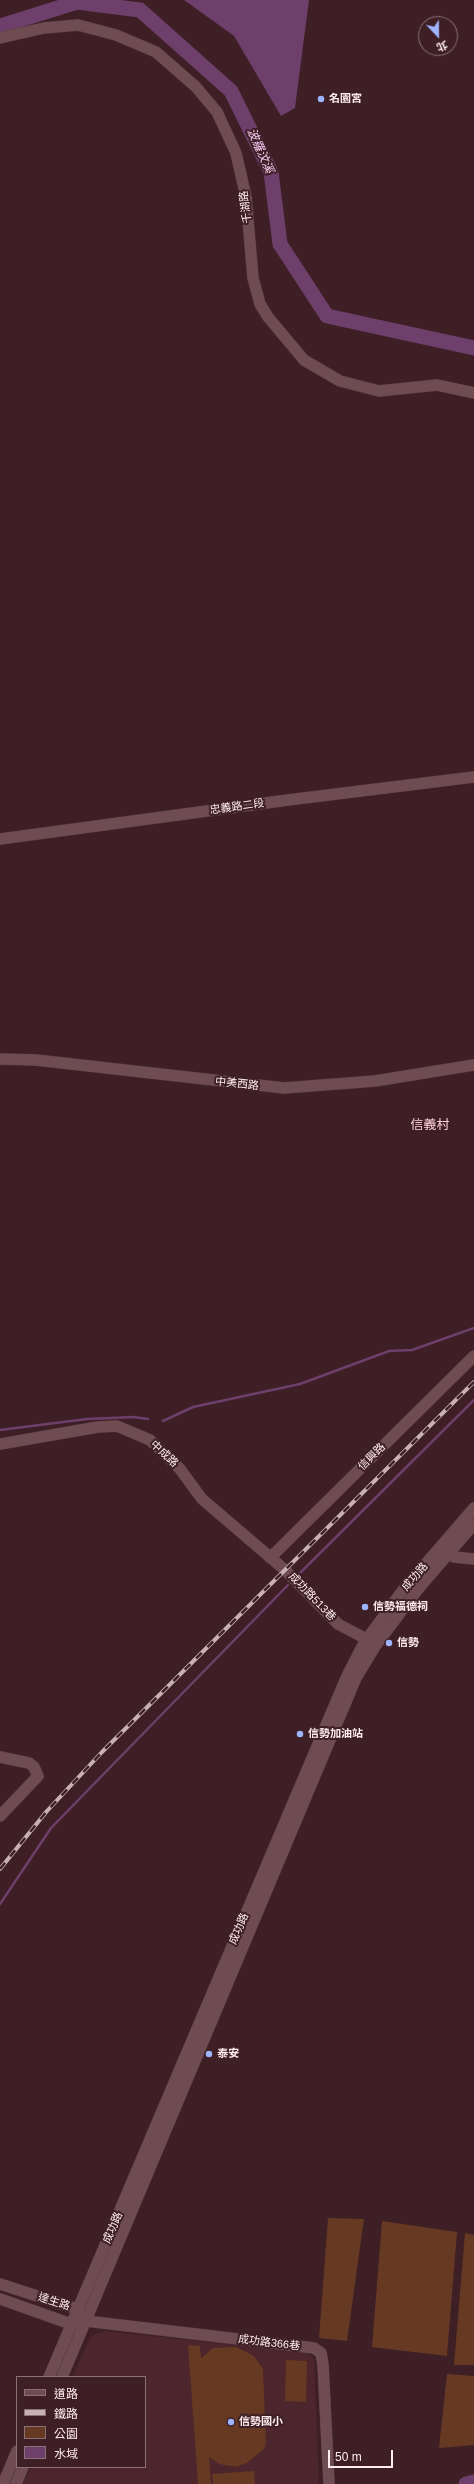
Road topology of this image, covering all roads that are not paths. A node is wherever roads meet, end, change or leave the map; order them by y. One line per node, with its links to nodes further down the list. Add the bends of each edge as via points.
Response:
1 (0, 38): 2 (street, 千湖路, via 44,28 78,25 116,35 156,52 196,87 217,112 236,153 246,197 253,278 260,304 304,360 340,381 379,391 437,385)
2 (474, 393)
3 (474, 777): 4 (street, 忠義路二段)
4 (0, 839)
5 (0, 1059): 6 (street, 中美西路, via 36,1060 284,1088 375,1081)
6 (474, 1065)
7 (474, 1356): 12 (street, 信興路)
8 (0, 1444): 12 (street, 中成路, via 98,1427 117,1426 130,1430 150,1440 168,1455 202,1499)
9 (474, 1508): 11 (street, 成功路)
10 (474, 1524): 11 (street, 成功路)
11 (445, 1551): 13 (street); 14 (street, 成功路, via 419,1588)
12 (270, 1558): 14 (street, 成功路513巷, via 338,1624)
13 (474, 1559)
14 (372, 1641): 17 (street, 成功路)
15 (0, 1757): 16 (street, via 29,1763 37,1770 38,1776)
16 (0, 1816)
17 (141, 2176): 20 (street, 成功路); 21 (street, 成功路)
18 (0, 2284): 20 (street, 達生路)
19 (0, 2299): 22 (street, 達生路)
20 (77, 2309): 21 (street, 達生路); 22 (street, 成功路)
21 (86, 2321): 22 (street, 達生路); 24 (street, 成功路); 29 (street, 成功路366巷, via 314,2348 321,2353 323,2365)
22 (71, 2324): 23 (street, 成功路)
23 (48, 2376)
24 (62, 2376)
25 (16, 2453): 27 (street)
26 (23, 2468): 28 (street)
27 (3, 2484)
28 (16, 2484)
29 (329, 2484)

